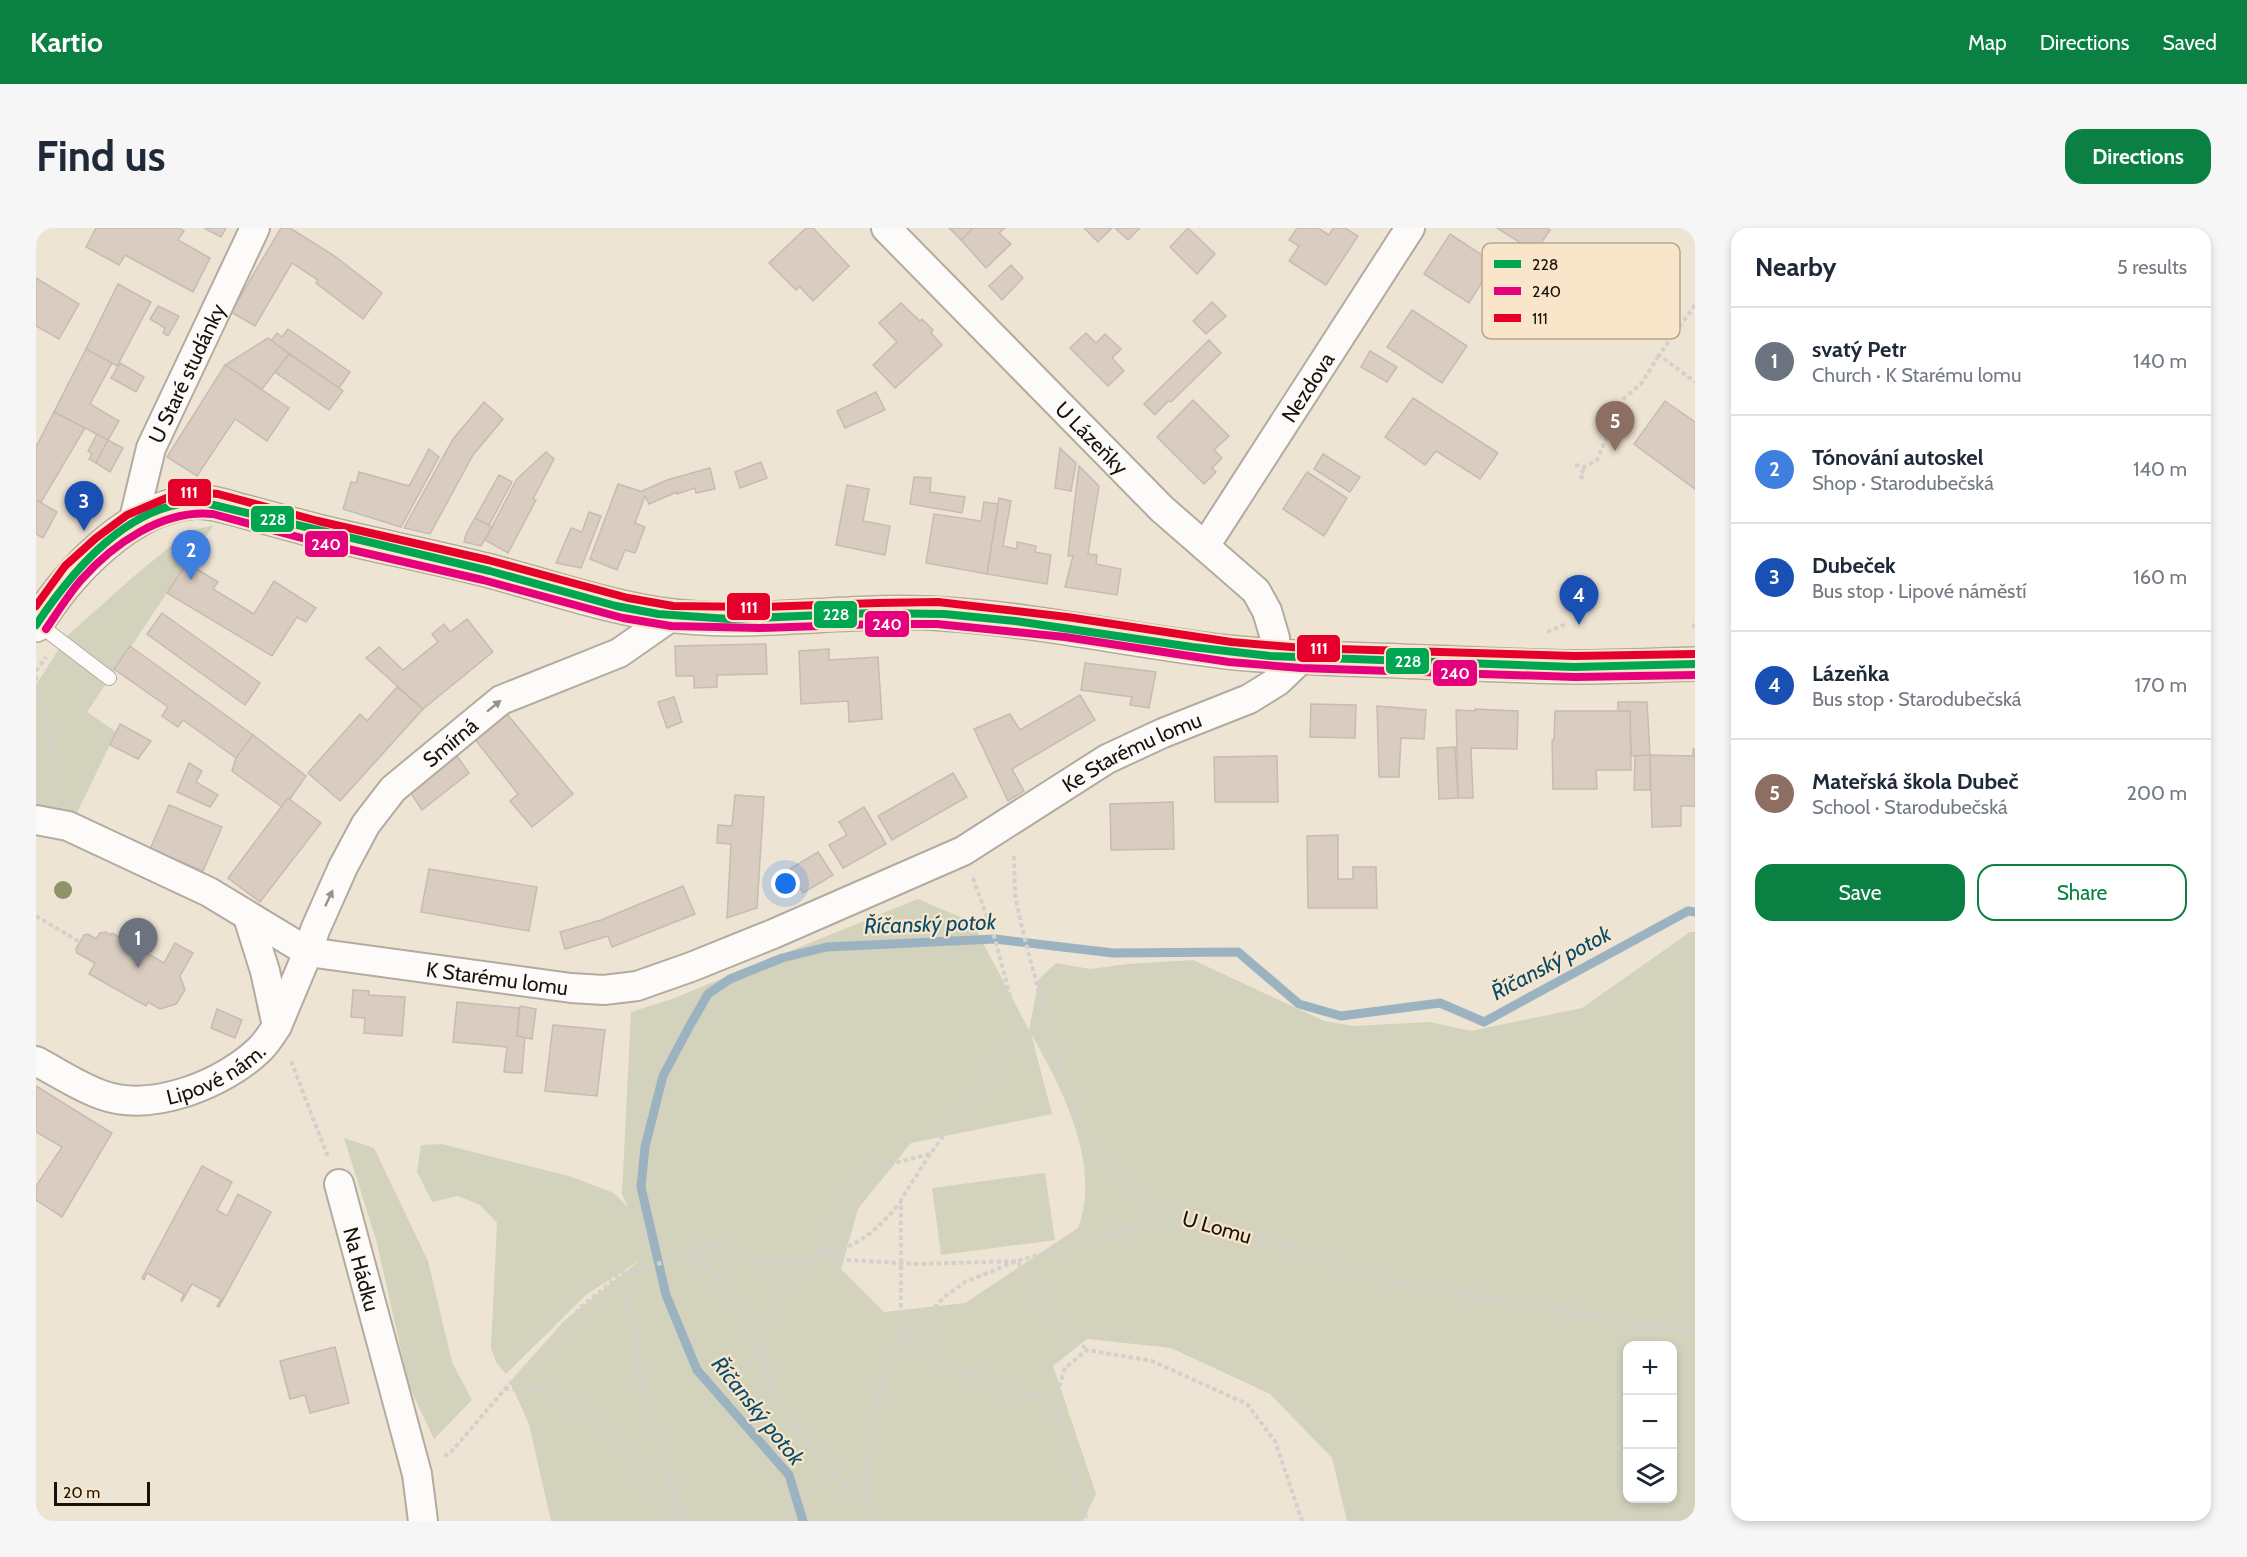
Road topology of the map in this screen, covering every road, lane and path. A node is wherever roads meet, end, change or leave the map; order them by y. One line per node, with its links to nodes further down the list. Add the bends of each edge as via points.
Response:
1 (255, 228): 12 (street, U Staré studánky, via 152,447)
2 (886, 228): 13 (street, U Lázeňky, via 1162,509)
3 (1410, 228): 13 (street, Nezdova)
4 (1695, 305): 5 (path)
5 (1680, 326)
6 (1671, 339): 7 (path)
7 (1659, 356): 8 (path); 10 (path, via 1641,384 1623,399 1597,460)
8 (1695, 382)
9 (1575, 465): 10 (path)
10 (1585, 467): 11 (path, via 1580,475)
11 (1583, 479)
12 (133, 523): 14 (street, via 180,504 215,504 626,608); 15 (street, via 73,573)
13 (1205, 546): 16 (street, U Lázeňky, via 1256,591 1275,638)
14 (672, 616): 16 (street, via 938,613); 28 (street, Smírná, one-way to 14, via 352,850 393,789 501,699 619,653)
15 (42, 627): 18 (path); 20 (lane)
16 (1288, 657): 17 (street, via 1575,667); 22 (street, Ke Starému lomu, via 1278,681 1249,699 1107,759)
17 (1695, 664)
18 (36, 672)
19 (36, 676): 23 (path)
20 (109, 678)
21 (36, 820): 23 (street, K Starému lomu)
22 (1005, 825): 24 (street, Ke Starému lomu); 30 (path, U Lomu, via 1014,842 1015,894)
23 (68, 826): 26 (street, K Starému lomu, via 209,892)
24 (963, 851): 28 (street, K Starému lomu, via 773,934 637,986 571,988); 31 (path, via 995,939 1017,1022)
25 (36, 916): 27 (path)
26 (248, 916): 28 (street, K Starému lomu); 29 (street, Lipové nám.)
27 (80, 942)
28 (308, 952): 29 (street, Smírná)
29 (277, 1026): 32 (street, Lipové nám., via 262,1048 239,1067 173,1096 137,1101 103,1095); 34 (path)
30 (1051, 1040): 31 (path); 36 (path, U Lomu, via 1062,1079 1085,1132 1124,1185)
31 (1006, 1051): 33 (path)
32 (36, 1061)
33 (930, 1154): 35 (path); 37 (path, via 888,1164 865,1178 848,1194)
34 (339, 1184): 51 (street, Na Hádku, via 417,1474)
35 (901, 1200): 37 (path, via 890,1216 862,1238 843,1249); 41 (path)
36 (1175, 1216): 39 (path); 43 (path, U Lomu, via 1292,1248 1386,1281)
37 (818, 1254): 40 (path); 41 (path, via 827,1259)
38 (688, 1255): 40 (path, via 699,1247 716,1245 764,1262); 42 (path); 46 (path, via 718,1277 728,1290)
39 (1017, 1261): 41 (path); 44 (path, via 965,1282 943,1298 917,1327); 45 (path, via 1047,1308)
40 (807, 1262): 46 (path, via 772,1309)
41 (902, 1263): 44 (path)
42 (634, 1271): 47 (path, via 622,1273 582,1306); 52 (path, via 626,1306 638,1340 636,1368)
43 (1695, 1330)
44 (902, 1335): 48 (path, via 918,1334 941,1362 1002,1389); 50 (path, via 870,1418)
45 (1088, 1350): 48 (path, via 1065,1368); 55 (path, via 1152,1361 1247,1404 1275,1441)
46 (763, 1360): 50 (path, via 774,1392 808,1447 836,1479)
47 (505, 1389): 49 (path); 52 (path, via 546,1390 588,1414)
48 (1054, 1401): 54 (path)
49 (451, 1452)
50 (867, 1504): 53 (path)
51 (423, 1521)
52 (681, 1521)
53 (877, 1521)
54 (1088, 1521)
55 (1302, 1521)

